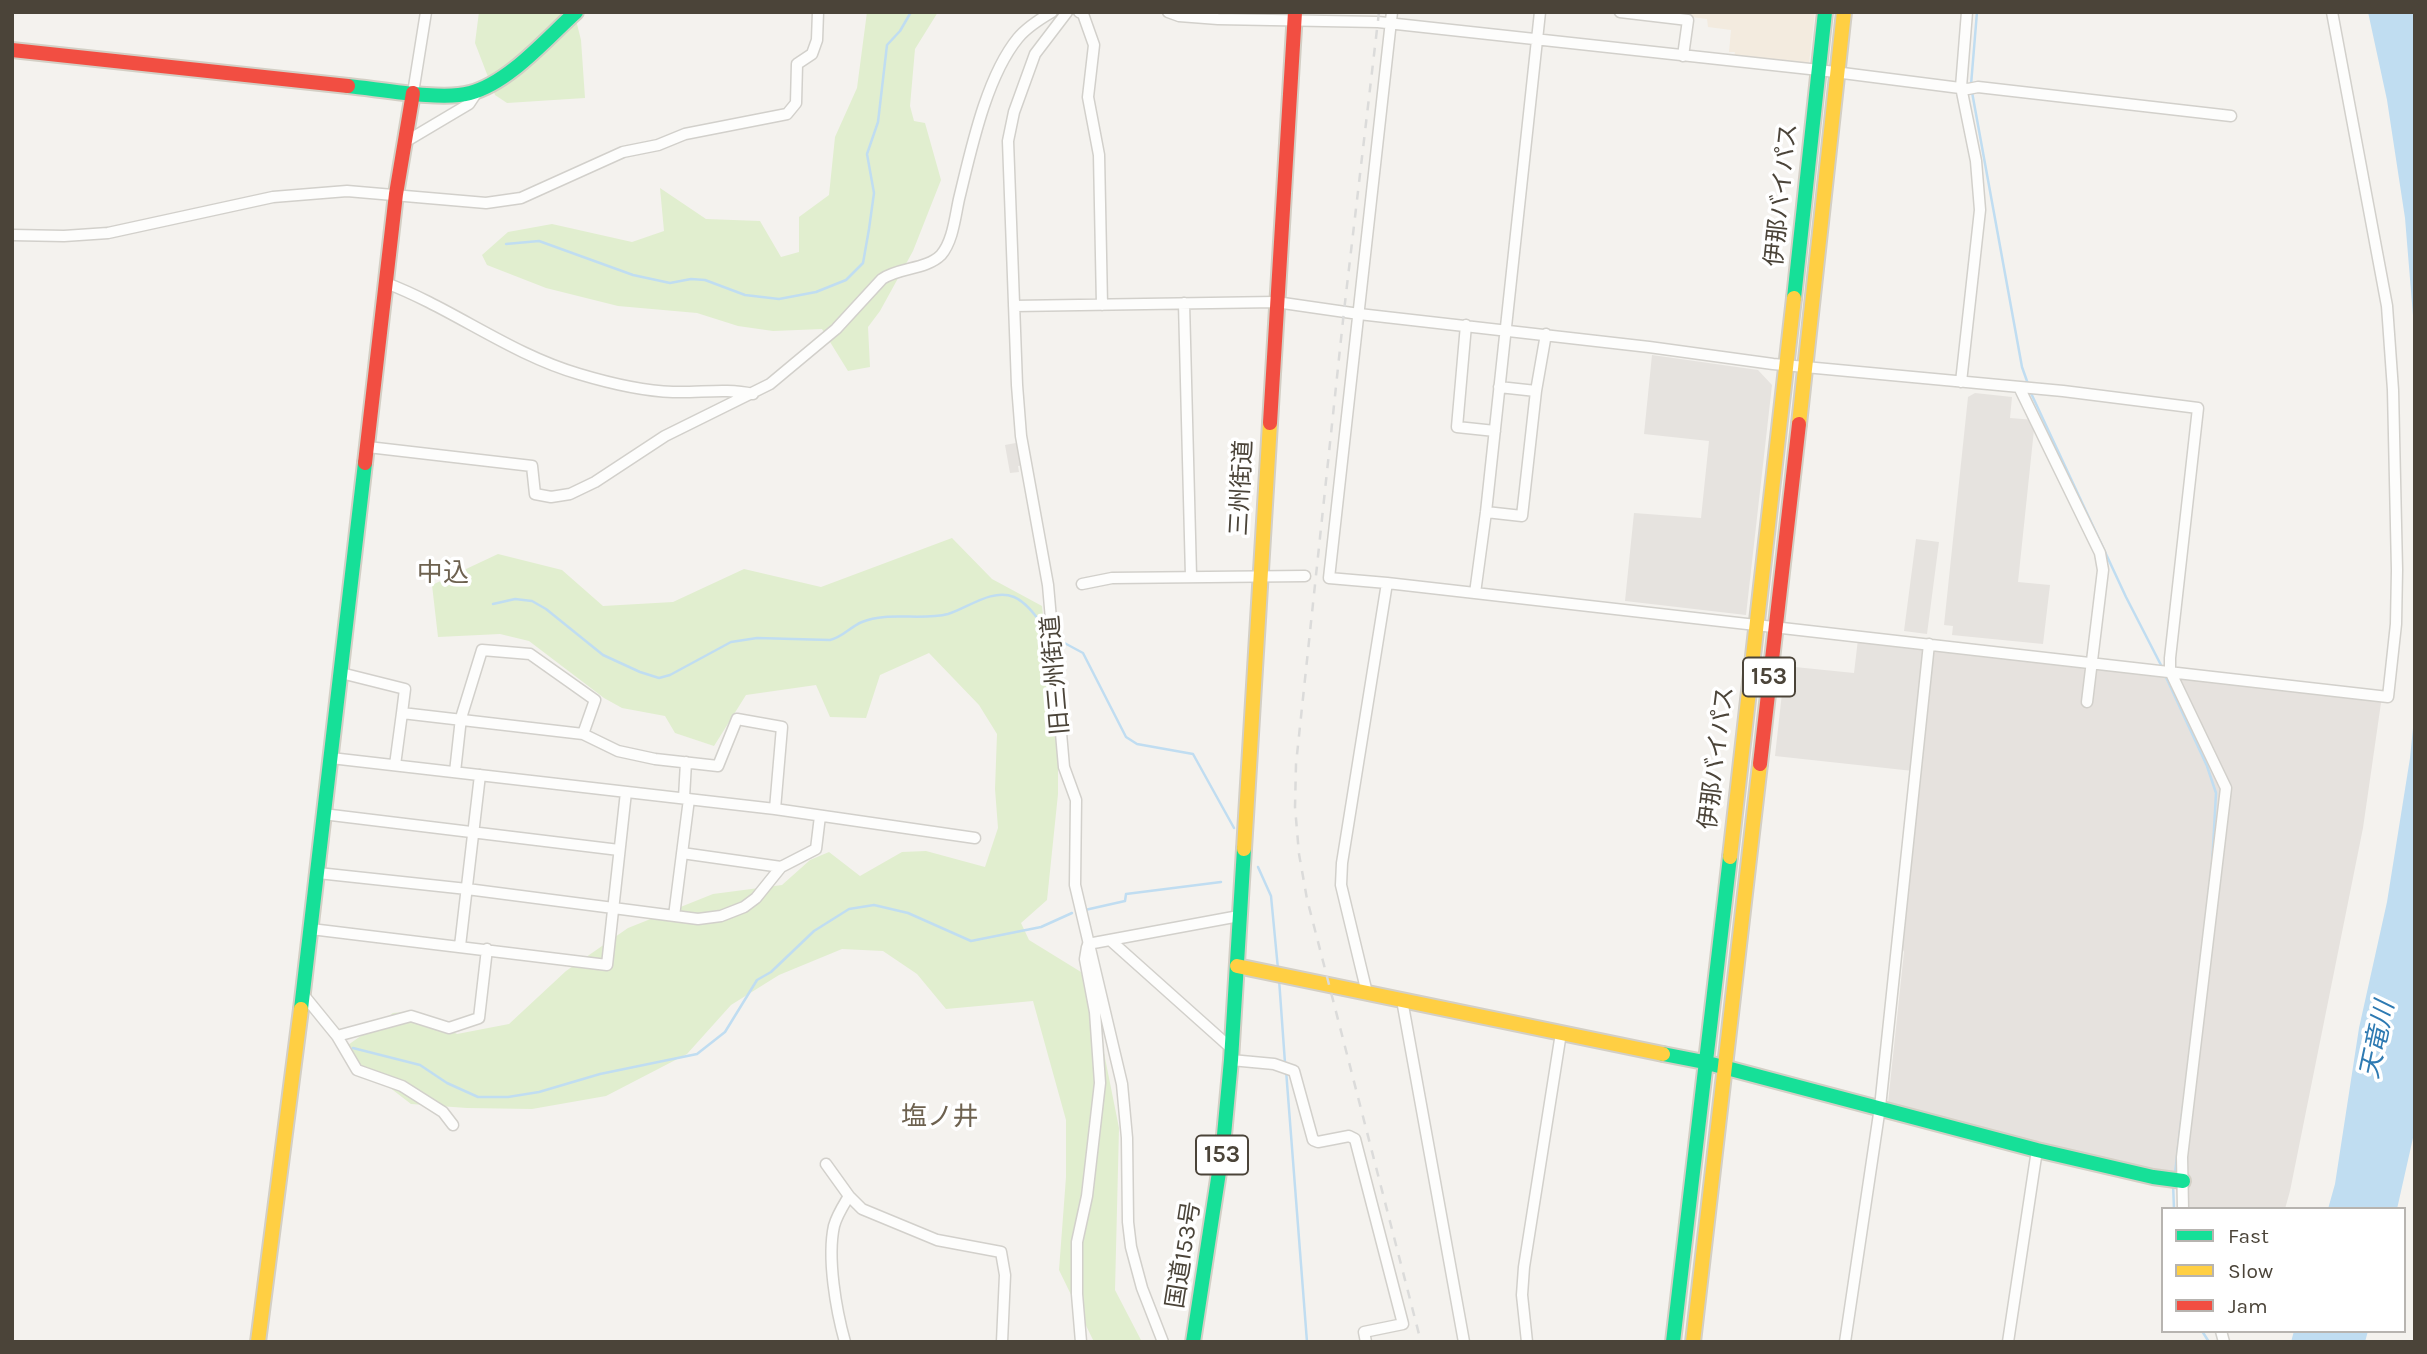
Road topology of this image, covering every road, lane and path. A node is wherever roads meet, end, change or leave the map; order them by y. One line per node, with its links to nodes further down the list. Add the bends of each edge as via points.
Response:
1 (426, 12): 24 (street)
2 (576, 12): 23 (main road, via 520,62)
3 (818, 12): 27 (street, via 817,40 812,54 797,64 796,103 787,114 685,134 624,152 521,198 486,203)
4 (1052, 12): 44 (street, via 1020,36 1003,60 947,246 929,262 881,279 836,329)
5 (1067, 12): 33 (street, 旧三州街道, via 1034,54 1008,141)
6 (1079, 12): 32 (street, via 1094,45 1088,97 1098,155)
7 (1168, 12): 15 (street, via 1218,19)
8 (1392, 12): 16 (street)
9 (1540, 12): 17 (street)
10 (1620, 12): 19 (street, via 1688,20)
11 (1825, 12): 20 (main road, 伊那バイパス / 153)
12 (1844, 12): 21 (main road, 伊那バイパス / 153)
13 (1968, 12): 22 (street)
14 (2332, 12): 58 (street, via 2387,306 2397,570 2388,697)
15 (1294, 16): 16 (street); 30 (main road, 三州街道 / 153)
16 (1390, 24): 17 (street); 34 (street)
17 (1537, 40): 19 (street); 36 (street)
18 (12, 50): 24 (main road)
19 (1684, 56): 20 (street)
20 (1819, 71): 21 (street); 38 (main road, 伊那バイパス / 153)
21 (1837, 73): 22 (street); 39 (main road, 伊那バイパス / 153)
22 (1969, 88): 25 (street); 40 (street, via 1980,210)
23 (477, 92): 24 (main road); 26 (street, via 470,104)
24 (413, 93): 26 (main road)
25 (2231, 116)
26 (405, 142): 27 (main road)
27 (396, 194): 28 (street, via 347,191 273,198 108,233); 29 (main road)
28 (12, 235)
29 (386, 283): 44 (street, via 535,358 577,374 669,392 736,390); 46 (main road)
30 (1276, 302): 31 (street); 34 (street); 49 (main road, 三州街道 / 153)
31 (1184, 303): 32 (street); 48 (street)
32 (1102, 305): 33 (street)
33 (1014, 306): 86 (street, 旧三州街道, via 1021,436 1048,585 1064,767 1076,800 1075,885)
34 (1359, 314): 35 (street); 51 (street, via 1329,578)
35 (1466, 325): 36 (street); 45 (street, via 1457,427)
36 (1505, 330): 37 (street); 41 (street)
37 (1546, 334): 38 (street); 43 (street)
38 (1787, 366): 39 (street); 54 (main road, 伊那バイパス / 153)
39 (1806, 367): 40 (street); 55 (main road, 伊那バイパス / 153)
40 (1961, 382): 42 (street)
41 (1499, 387): 43 (street); 45 (street)
42 (2020, 387): 57 (street, via 2100,553 2103,570); 58 (street, via 2198,408)
43 (1536, 391): 47 (street, via 1522,516)
44 (753, 394): 46 (street, via 665,436 595,482 551,497 535,494 533,466)
45 (1494, 431): 47 (street)
46 (368, 447): 59 (main road)
47 (1486, 512): 53 (street)
48 (1191, 576): 49 (street); 52 (street, via 1112,578)
49 (1260, 576): 50 (street); 83 (main road, 三州街道 / 153)
50 (1305, 576)
51 (1387, 583): 53 (street); 91 (street, via 1342,863 1341,885)
52 (1082, 584)
53 (1475, 593): 54 (street)
54 (1755, 625): 55 (street); 96 (main road, 伊那バイパス / 153)
55 (1775, 626): 56 (street); 97 (main road, 伊那バイパス / 153)
56 (1929, 644): 57 (street); 98 (street)
57 (2092, 663): 58 (street); 60 (street)
58 (2170, 671): 102 (street, via 2226,788)
59 (341, 673): 61 (street, via 405,690); 64 (main road)
60 (2087, 702)
61 (402, 713): 62 (street); 66 (street)
62 (461, 718): 63 (street); 63 (street, via 482,650 530,654 596,700); 67 (street)
63 (583, 734): 65 (street, via 618,751)
64 (331, 758): 66 (street); 72 (main road)
65 (686, 762): 70 (street); 71 (street, via 718,766 737,719 782,727)
66 (395, 765): 67 (street)
67 (455, 772): 68 (street)
68 (480, 775): 69 (street); 74 (street)
69 (626, 792): 70 (street); 76 (street)
70 (687, 799): 71 (street); 77 (street)
71 (775, 809): 73 (street)
72 (323, 814): 74 (street); 79 (main road)
73 (820, 816): 75 (street); 78 (street, via 816,849)
74 (474, 831): 76 (street); 80 (street)
75 (975, 838)
76 (620, 850): 81 (street)
77 (682, 853): 78 (street); 82 (street)
78 (781, 867): 82 (street, via 744,907 698,919)
79 (318, 873): 80 (street); 84 (main road)
80 (467, 889): 81 (street); 87 (street)
81 (614, 907): 82 (street); 88 (street, via 607,965)
82 (674, 916)
83 (1239, 916): 85 (street); 89 (main road, 三州街道 / 153)
84 (311, 929): 87 (street); 90 (main road)
85 (1110, 940): 86 (street); 95 (street)
86 (1088, 944): 108 (street, via 1085,959 1096,1012 1100,1083 1077,1241); 109 (street, 旧三州街道, via 1122,1084 1131,1247)
87 (460, 946): 88 (street)
88 (488, 949): 94 (street, via 479,1018 449,1028 411,1016)
89 (1237, 966): 91 (main road); 95 (main road, 国道153号 / 153)
90 (301, 993): 94 (street); 105 (main road)
91 (1367, 993): 92 (main road)
92 (1402, 1000): 93 (main road); 112 (street)
93 (1561, 1033): 96 (main road); 113 (street, via 1524,1267)
94 (337, 1036): 99 (street, via 357,1070 402,1086 443,1112)
95 (1232, 1055): 110 (main road, 国道153号 / 153, via 1222,1158); 111 (street, via 1285,1067 1296,1076 1313,1140 1355,1139 1403,1324 1364,1332)
96 (1704, 1062): 97 (main road); 114 (main road, 伊那バイパス / 153)
97 (1725, 1067): 98 (main road); 115 (main road, 伊那バイパス / 153)
98 (1880, 1107): 100 (main road); 116 (street)
99 (453, 1125)
100 (2037, 1150): 102 (main road); 117 (street)
101 (826, 1164): 103 (street)
102 (2177, 1180): 104 (street)
103 (849, 1196): 106 (street, via 834,1228 832,1255); 107 (street, via 862,1209 937,1240 1001,1252 1005,1275)
104 (2183, 1207)
105 (258, 1342)
106 (845, 1342)
107 (1002, 1342)
108 (1081, 1342)
109 (1163, 1342)
110 (1194, 1342)
111 (1366, 1342)
112 (1464, 1342)
113 (1527, 1342)
114 (1673, 1342)
115 (1693, 1342)
116 (1845, 1342)
117 (2008, 1342)

